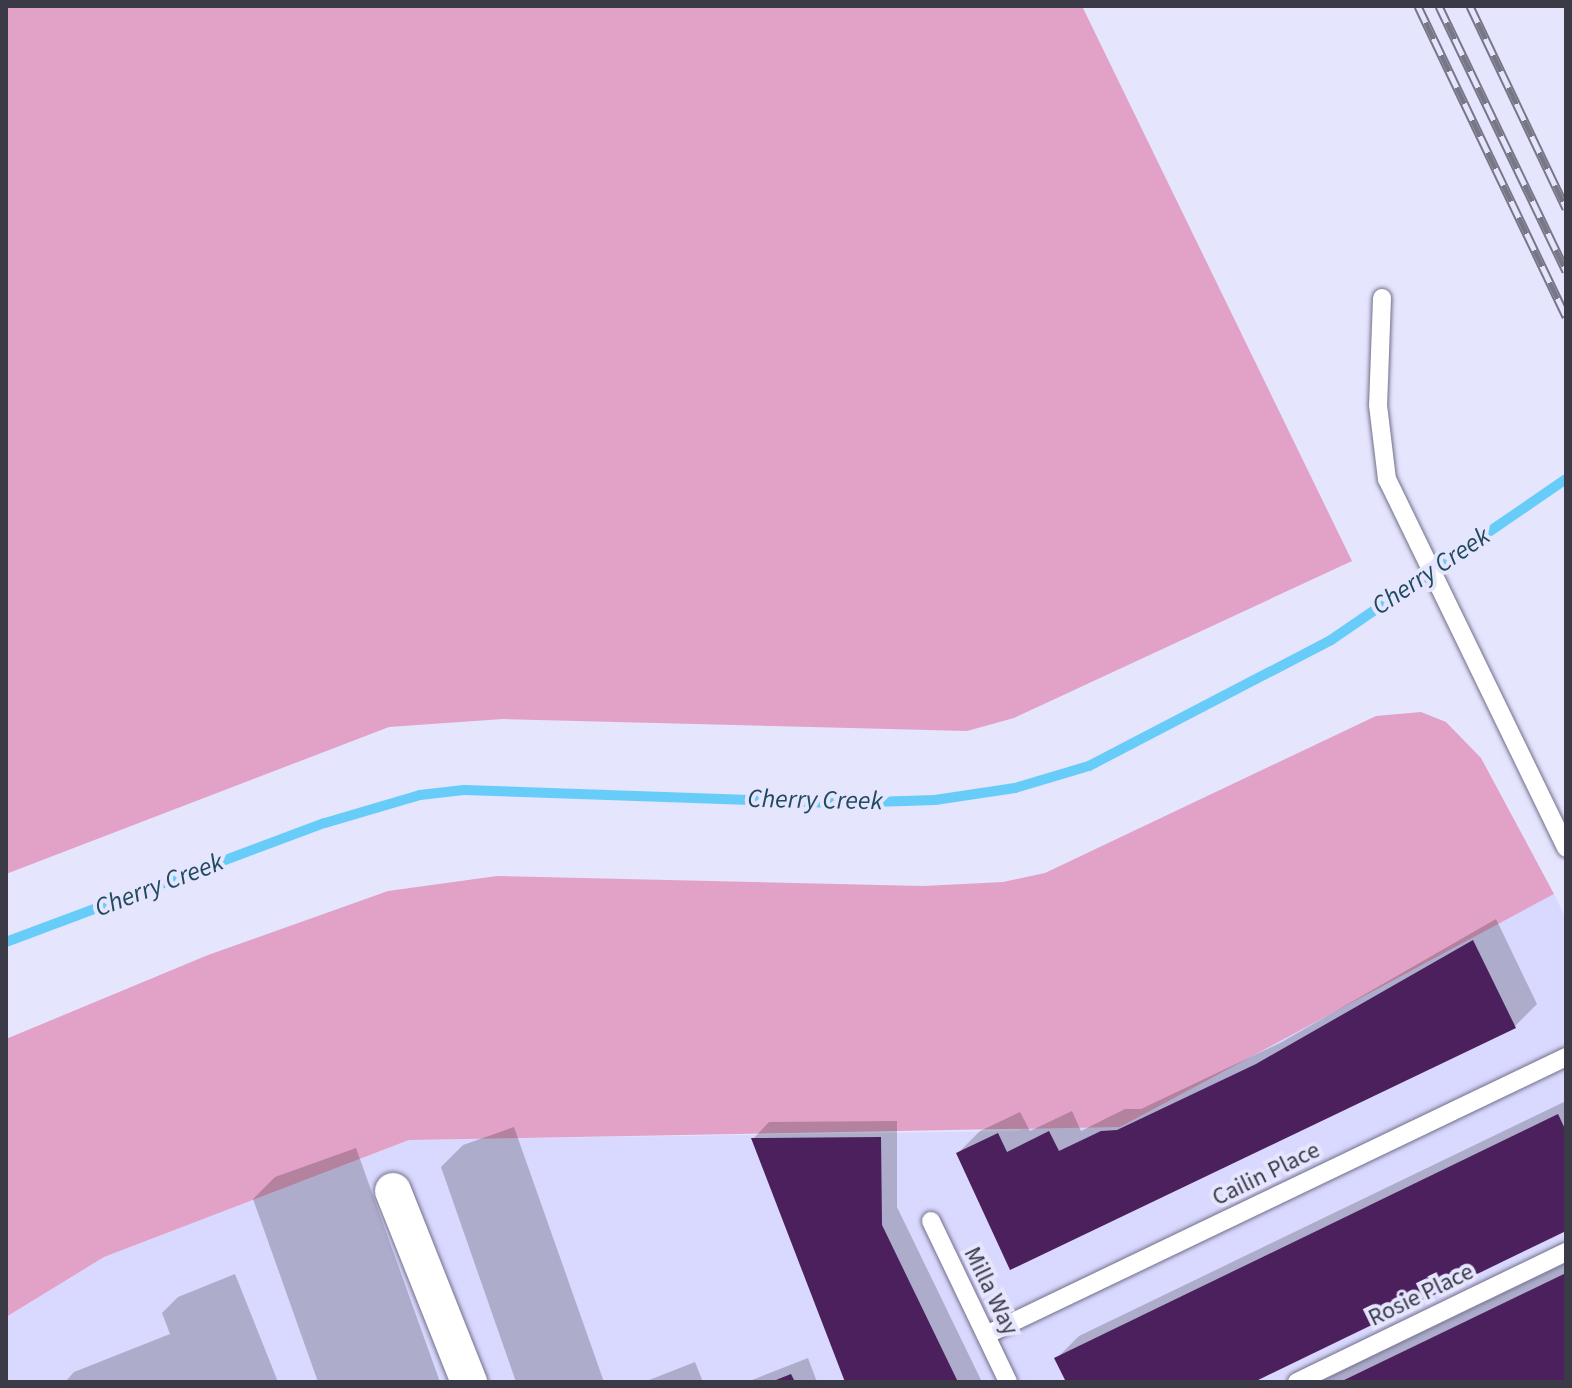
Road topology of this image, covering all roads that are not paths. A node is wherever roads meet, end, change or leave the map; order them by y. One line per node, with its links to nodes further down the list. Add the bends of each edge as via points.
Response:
1 (1382, 298): 2 (lane, via 1378,405 1387,479)
2 (1566, 848)
3 (1566, 1057): 7 (lane, Cailin Place)
4 (393, 1191): 8 (street)
5 (931, 1221): 7 (lane, Milla Way)
6 (1566, 1252): 10 (lane, Rosie Place)
7 (986, 1335): 9 (lane, Milla Way)
8 (469, 1382)
9 (1008, 1382)
10 (1297, 1382)

